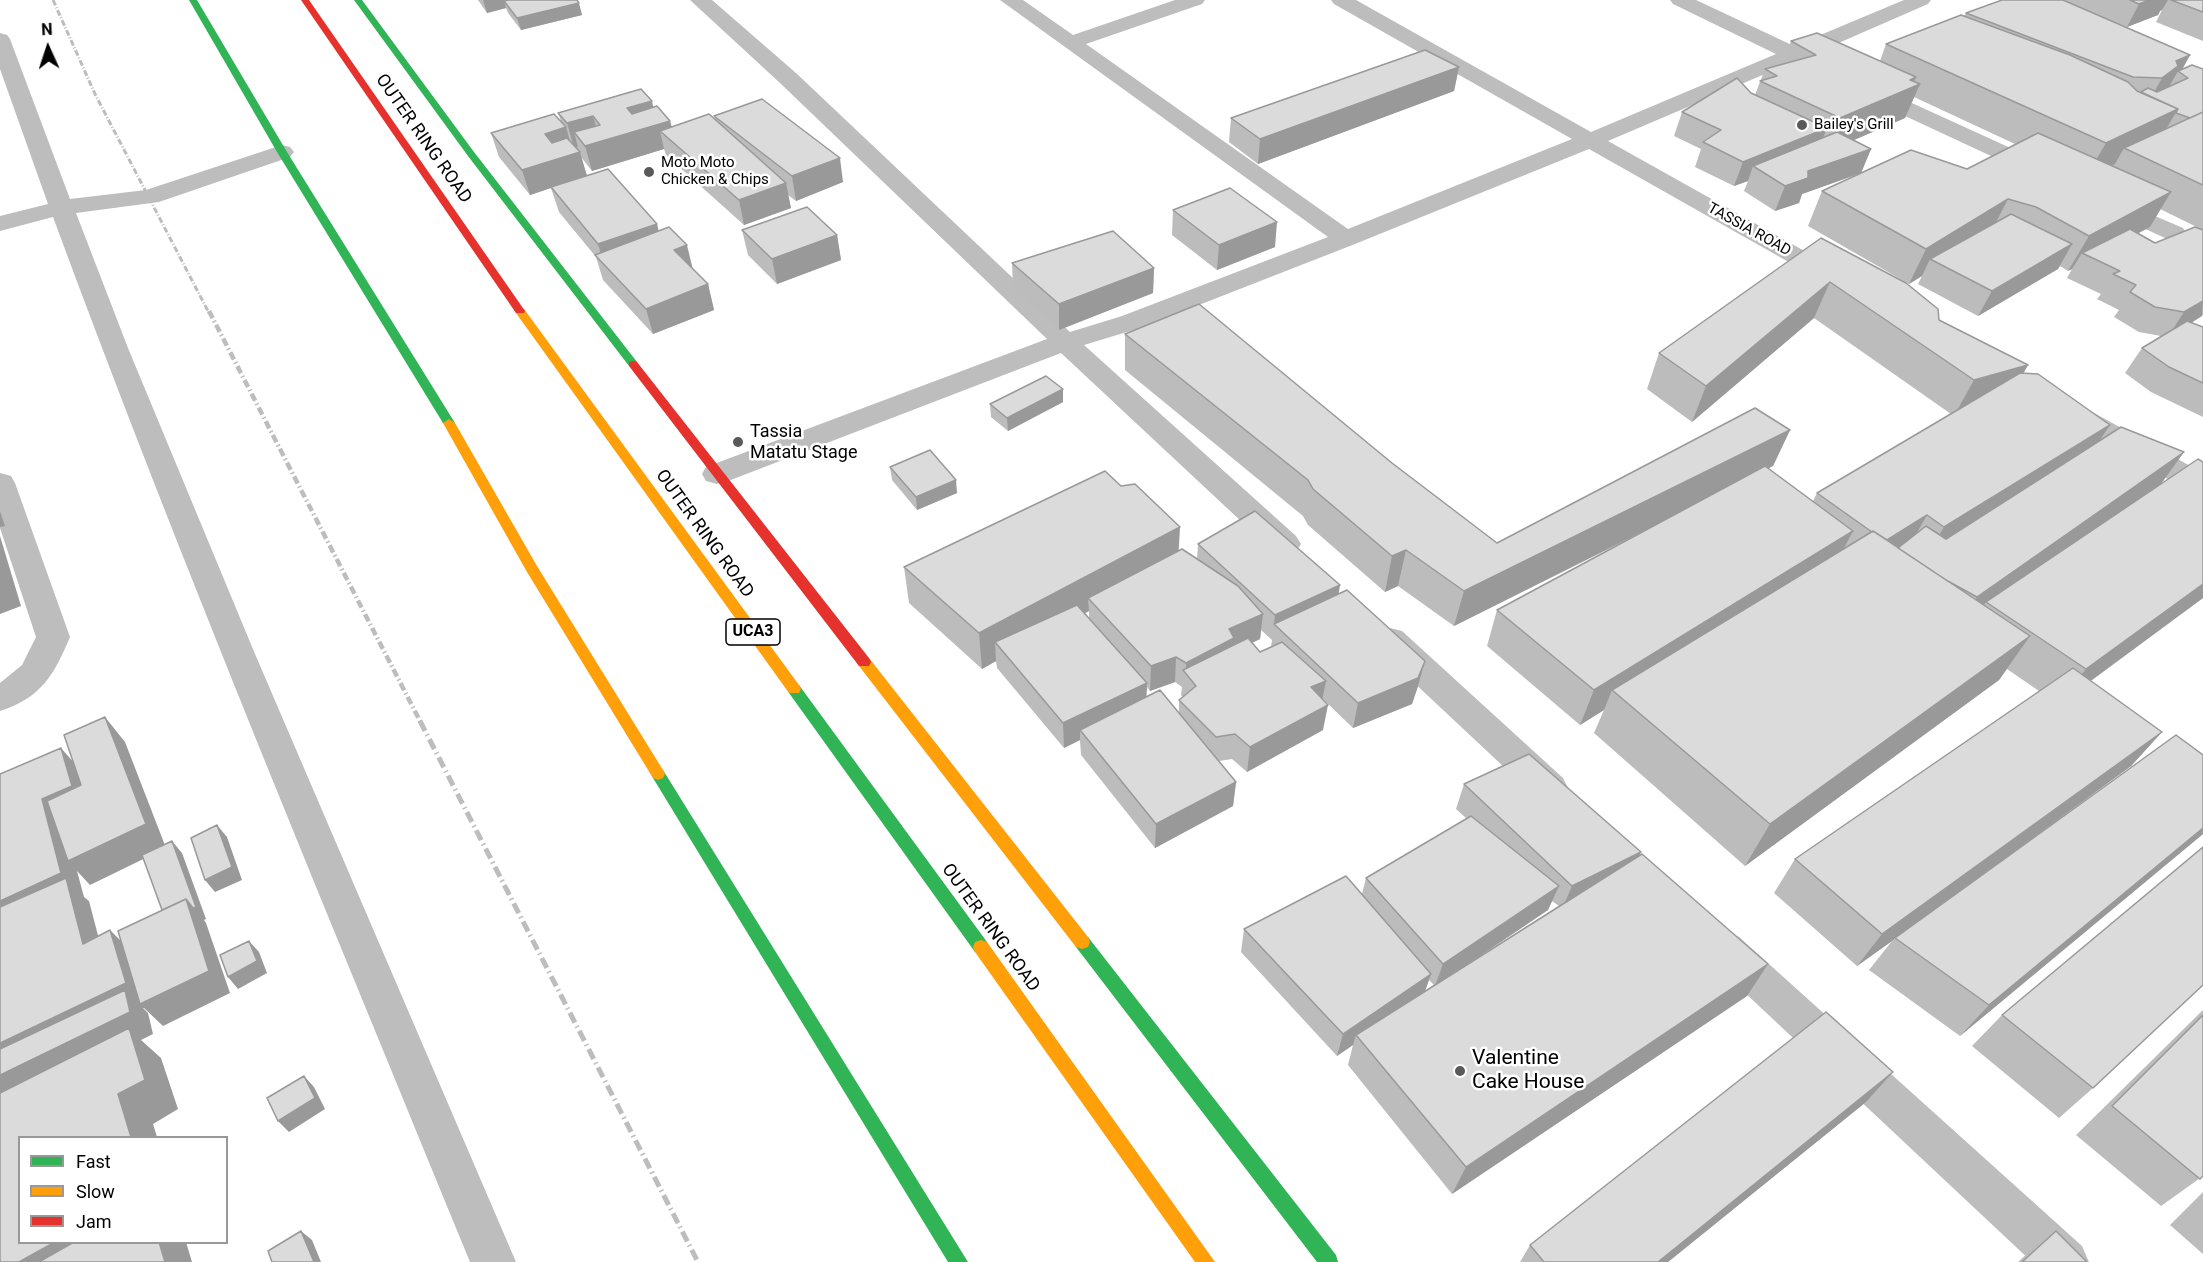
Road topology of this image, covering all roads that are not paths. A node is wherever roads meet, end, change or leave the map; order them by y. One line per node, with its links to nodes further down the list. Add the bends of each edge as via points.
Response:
1 (193, 0): 16 (main road)
2 (305, 0): 36 (main road, OUTER RING ROAD / UCA3, via 537,335)
3 (358, 0): 26 (main road)
4 (700, 0): 24 (street, via 788,78)
5 (1010, 0): 11 (street)
6 (1195, 0): 11 (street)
7 (1341, 0): 15 (street, TASSIA ROAD)
8 (1680, 0): 12 (street)
9 (1921, 0): 12 (street)
10 (0, 39): 19 (street)
11 (1070, 43): 22 (street)
12 (1793, 54): 13 (street); 15 (street)
13 (1825, 69)
14 (1846, 79): 17 (street)
15 (1591, 140): 22 (street); 23 (street, TASSIA ROAD)
16 (282, 152): 19 (street, via 150,197); 35 (main road, via 442,411 532,568)
17 (2057, 179)
18 (2089, 194): 21 (street)
19 (60, 208): 20 (street); 34 (street, via 240,656)
20 (0, 224)
21 (2174, 233)
22 (1346, 239): 24 (street, via 1131,322)
23 (1849, 286)
24 (1065, 342): 26 (street); 29 (street)
25 (2044, 396): 27 (street)
26 (717, 474): 37 (main road)
27 (2196, 482)
28 (0, 483): 31 (street, via 53,637 39,669 20,690)
29 (1311, 568)
30 (1372, 624): 32 (street)
31 (0, 698)
32 (1574, 810)
33 (1706, 931): 38 (street)
34 (493, 1262)
35 (959, 1262)
36 (1206, 1262)
37 (1329, 1262)
38 (2066, 1262)

